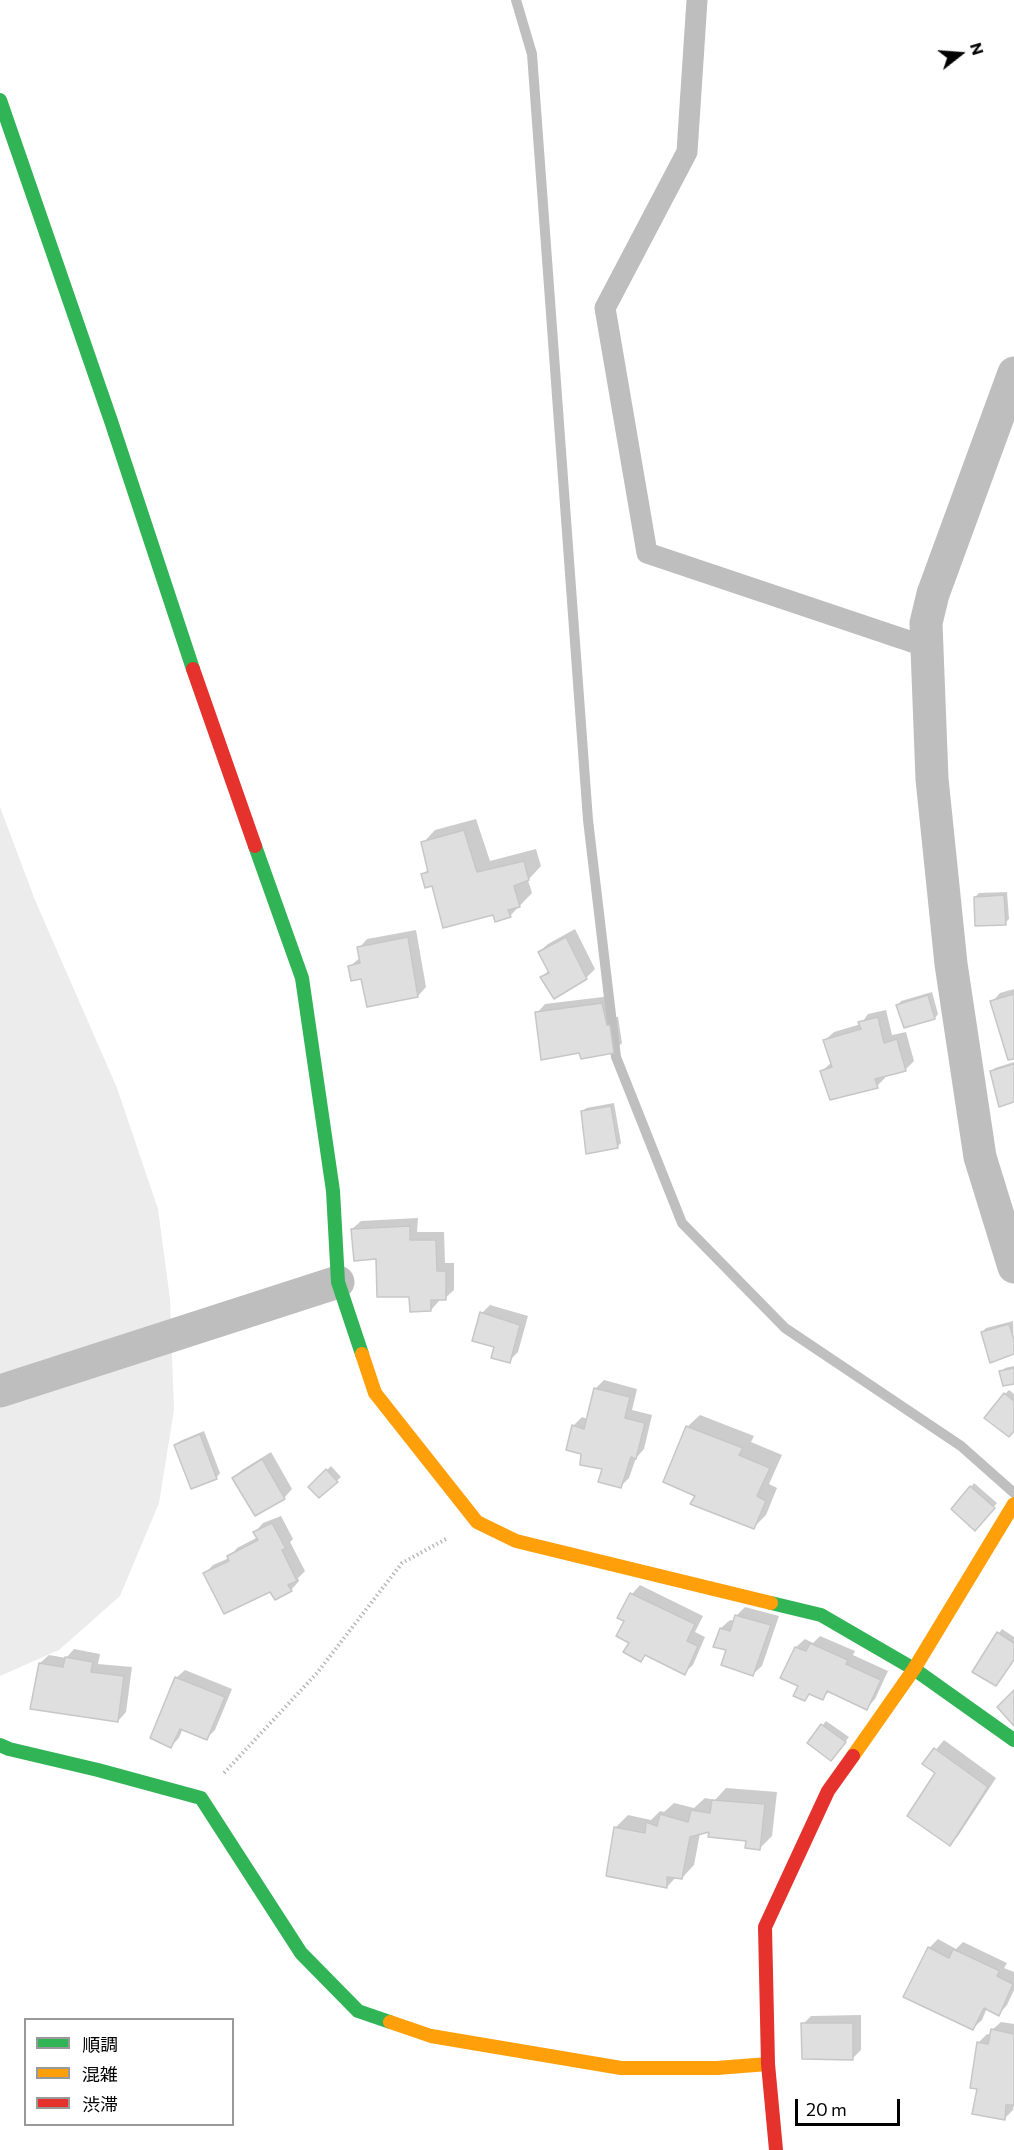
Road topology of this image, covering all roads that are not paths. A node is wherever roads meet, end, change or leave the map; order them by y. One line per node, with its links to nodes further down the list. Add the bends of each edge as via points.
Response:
1 (697, 0): 4 (lane, via 687,152 605,308 647,553)
2 (0, 100): 6 (street, via 302,978 333,1191)
3 (1014, 373): 4 (street, via 933,594 926,623)
4 (927, 647): 5 (street, via 932,779 951,964 980,1157)
5 (1014, 1267)
6 (338, 1282): 7 (street); 9 (street, via 375,1393 477,1522 516,1542 821,1615)
7 (0, 1391)
8 (1014, 1504): 9 (street)
9 (914, 1670): 10 (street); 12 (street, via 828,1791 765,1927)
10 (1014, 1740)
11 (0, 1745): 12 (street, via 201,1797 301,1953 358,2011 431,2036 621,2068)
12 (768, 2064): 13 (street)
13 (776, 2150)

